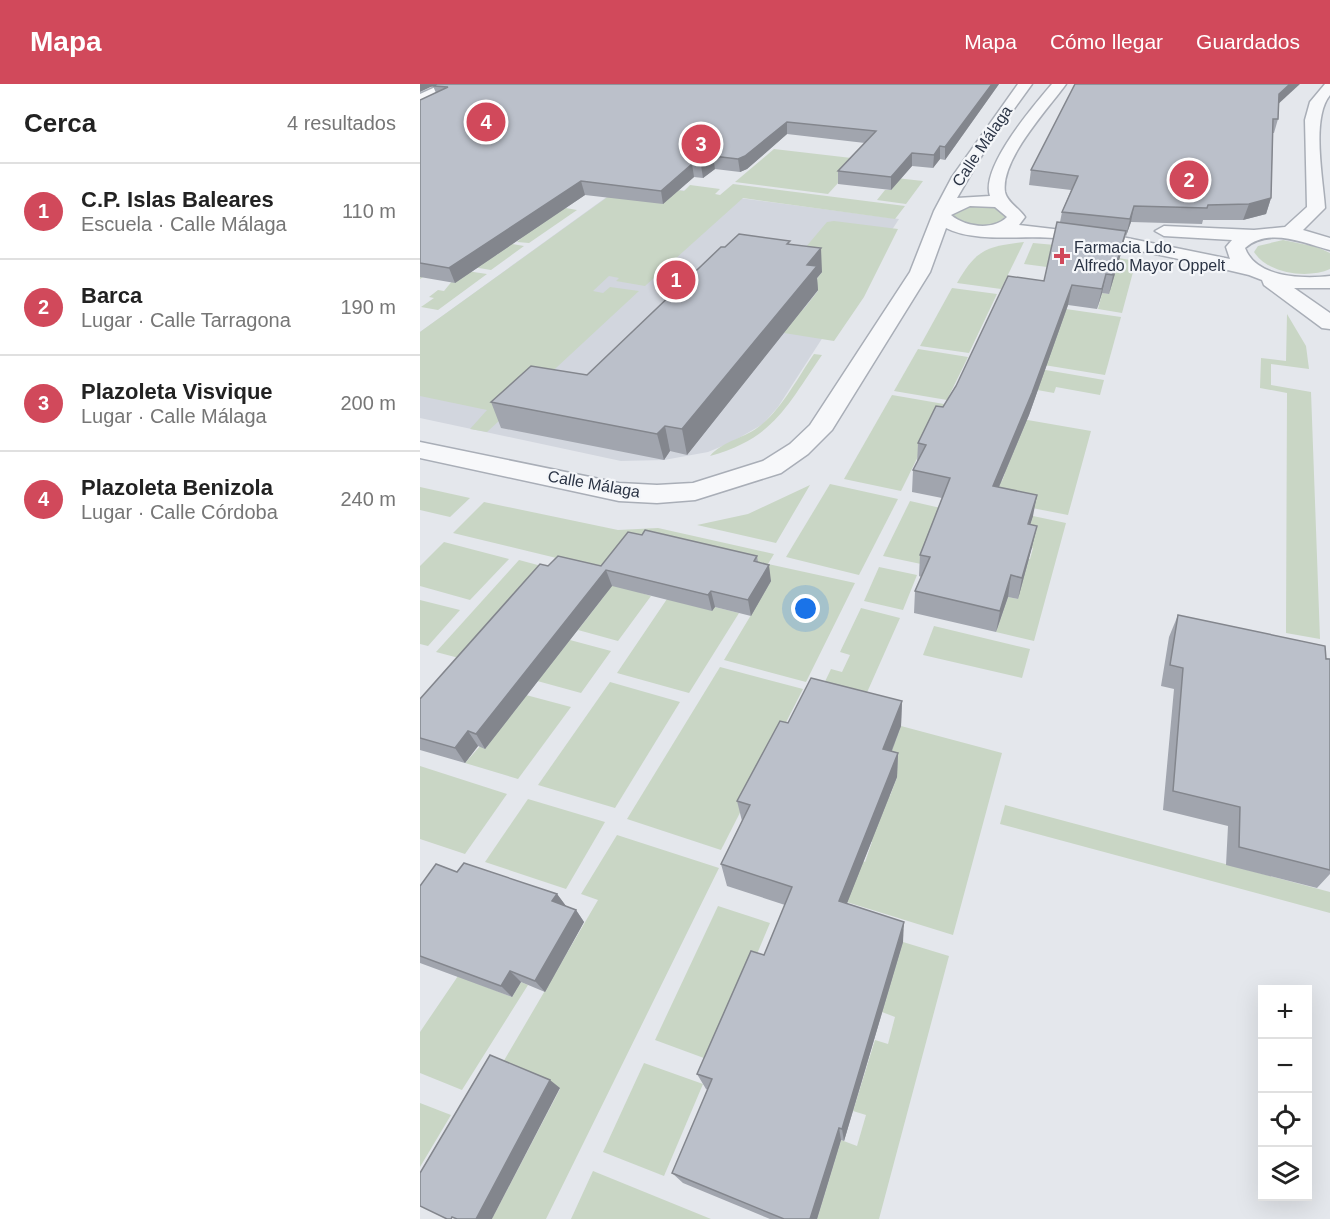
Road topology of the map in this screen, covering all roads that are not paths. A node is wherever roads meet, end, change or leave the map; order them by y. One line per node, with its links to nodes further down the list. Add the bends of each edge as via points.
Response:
1 (453, 84): 5 (street)
2 (1025, 84): 7 (street, Calle Málaga, via 990,130)
3 (1059, 84): 6 (street, Calle Málaga, via 1044,100 1002,168 997,191)
4 (1330, 87): 9 (street, via 1317,102 1312,120 1316,208)
5 (420, 99)
6 (1006, 207): 7 (street, via 963,202); 8 (street, Calle Málaga, via 1016,214 1014,222); 10 (street, via 1150,230)
7 (942, 213): 8 (street, via 953,225); 13 (street, Calle Málaga)
8 (986, 230): 12 (street, via 1030,231 1146,246); 13 (street, Calle Málaga)
9 (1289, 234): 10 (street); 11 (street)
10 (1253, 235): 12 (street, via 1235,247 1236,256)
11 (1330, 244)
12 (1256, 271): 14 (street, via 1303,283); 15 (street)
13 (920, 272): 16 (street, Calle Málaga, via 819,429 772,467 744,477 695,491 619,492)
14 (1330, 282)
15 (1330, 323)
16 (420, 450)

